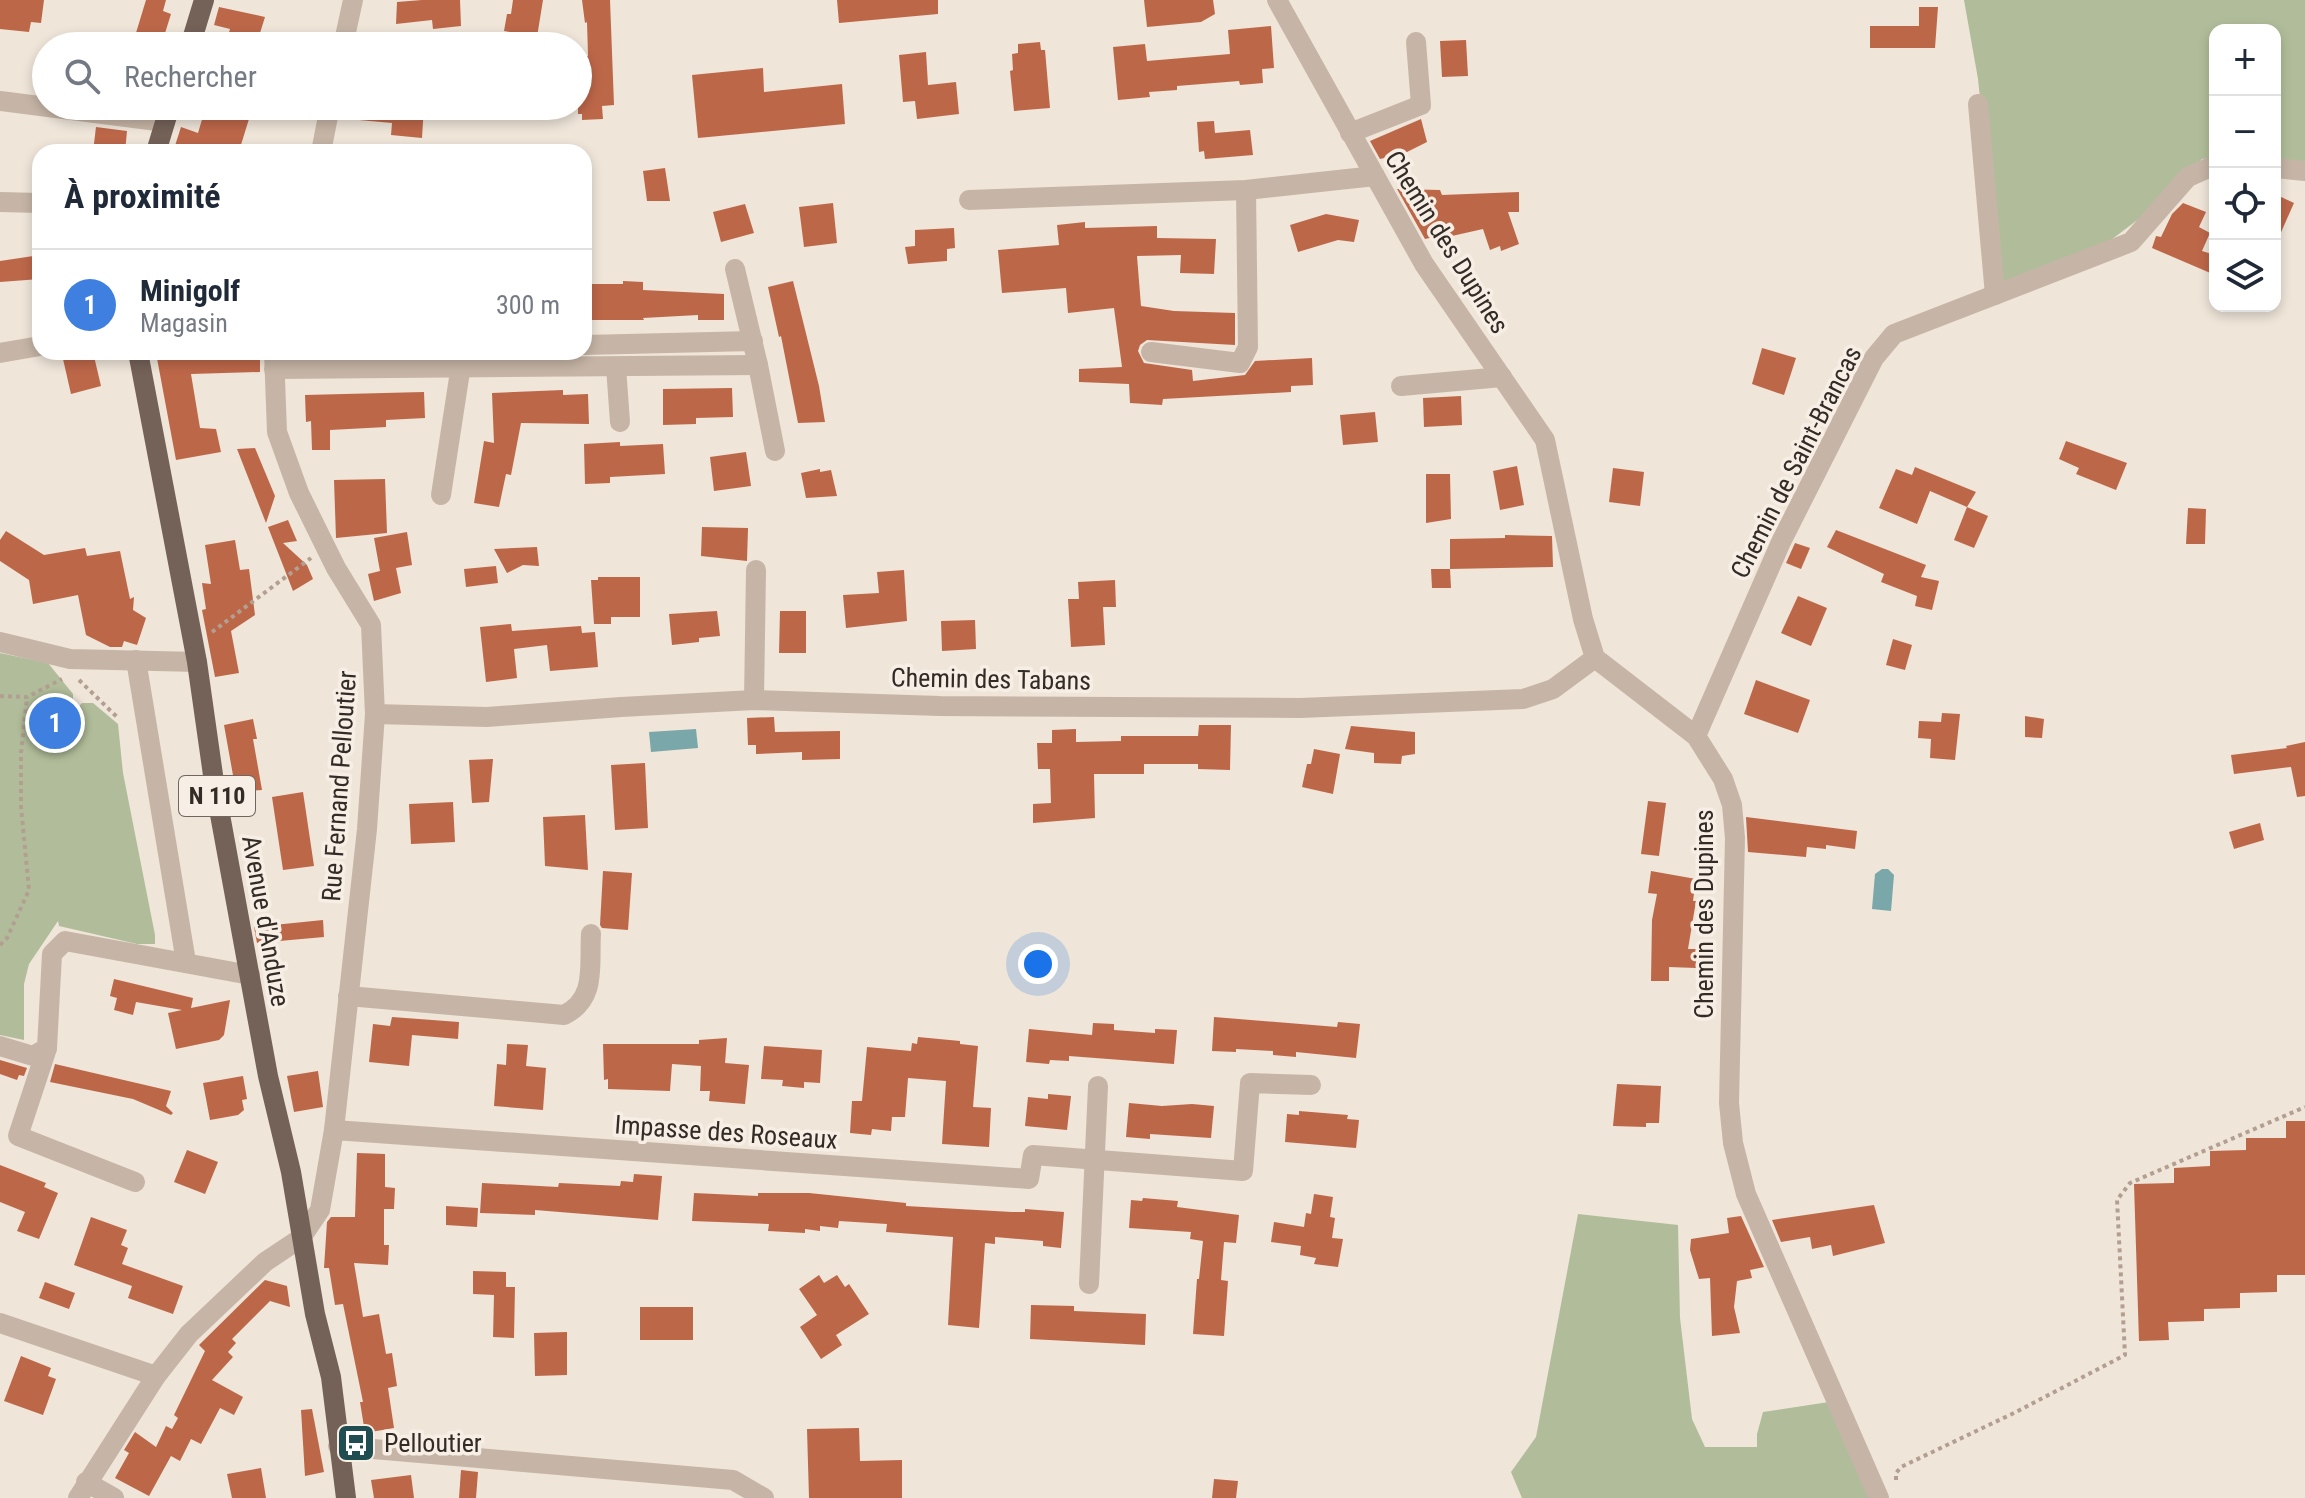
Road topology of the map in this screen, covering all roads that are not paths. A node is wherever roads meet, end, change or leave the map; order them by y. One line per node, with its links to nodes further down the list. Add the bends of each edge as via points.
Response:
1 (204, 0): 4 (main road)
2 (353, 0): 5 (street)
3 (1277, 0): 12 (street, Chemin des Dupines)
4 (194, 32)
5 (346, 32)
6 (1416, 42): 12 (street, Chemin des Dupines, via 1421,105)
7 (0, 101): 8 (street)
8 (32, 103)
9 (1978, 104): 24 (street)
10 (166, 120): 13 (main road)
11 (327, 120): 14 (street)
12 (1350, 133): 18 (street, Chemin des Dupines)
13 (159, 144)
14 (323, 144)
15 (2209, 168): 24 (street, Chemin de Saint-Brancas, via 2188,177 2131,242)
16 (2281, 169): 17 (street)
17 (2305, 171)
18 (1375, 176): 19 (street); 36 (street, Chemin des Dupines, via 1424,264)
19 (1246, 190): 20 (street); 28 (street, via 1248,347 1240,363)
20 (969, 200)
21 (0, 202): 22 (street)
22 (32, 203)
23 (735, 269): 25 (street)
24 (1995, 295): 48 (street, Chemin de Saint-Brancas, via 1894,334 1874,358 1781,542)
25 (753, 341): 26 (street); 34 (street)
26 (592, 345)
27 (32, 347): 29 (street)
28 (1151, 352)
29 (0, 353)
30 (140, 360): 43 (main road, Avenue d'Anduze / N 110)
31 (274, 360): 32 (street); 47 (street, Rue Fernand Pelloutier, via 277,432 299,493 371,625)
32 (462, 360): 33 (street); 40 (street)
33 (563, 360): 35 (street)
34 (758, 365): 35 (street); 39 (street)
35 (616, 367): 38 (street)
36 (1502, 377): 37 (street, Chemin des Dupines); 44 (street, Chemin des Dupines, via 1545,440)
37 (1401, 386)
38 (620, 422)
39 (775, 451)
40 (441, 495)
41 (756, 570): 46 (street)
42 (0, 642): 45 (street, via 70,659)
43 (196, 654): 45 (street); 51 (main road, Avenue d'Anduze / N 110)
44 (1595, 658): 46 (street, Chemin des Tabans, via 1553,689 1523,699 1300,708); 48 (street, Chemin des Dupines)
45 (136, 660): 50 (street)
46 (754, 700): 47 (street, Chemin des Tabans, via 487,717)
47 (375, 714): 52 (street, Rue Fernand Pelloutier)
48 (1696, 736): 70 (street, Chemin des Dupines, via 1723,779 1735,838 1729,1103 1733,1143 1746,1194)
49 (591, 934): 52 (street, via 586,997 564,1015)
50 (186, 962): 51 (street); 54 (street, via 65,941 52,954)
51 (250, 975): 61 (main road, Avenue d'Anduze / N 110)
52 (348, 996): 57 (street, Rue Fernand Pelloutier)
53 (0, 1046): 54 (street, via 33,1056)
54 (47, 1048): 58 (street)
55 (1311, 1085): 59 (street, Impasse des Roseaux, via 1250,1083 1243,1171)
56 (1098, 1086): 59 (street)
57 (334, 1130): 59 (street, Impasse des Roseaux, via 1029,1179 1033,1155); 61 (street, Rue Fernand Pelloutier, via 320,1210)
58 (9, 1134): 60 (street)
59 (1094, 1159): 62 (street)
60 (135, 1182)
61 (301, 1238): 64 (street, via 254,1272 189,1334); 65 (main road, Avenue d'Anduze / N 110, via 331,1377)
62 (1089, 1284)
63 (0, 1323): 64 (street)
64 (156, 1376): 66 (street)
65 (338, 1446): 68 (main road, Avenue d'Anduze / N 110); 69 (street, via 733,1480)
66 (82, 1490): 67 (street)
67 (114, 1498)
68 (346, 1498)
69 (764, 1498)
70 (1879, 1498)

